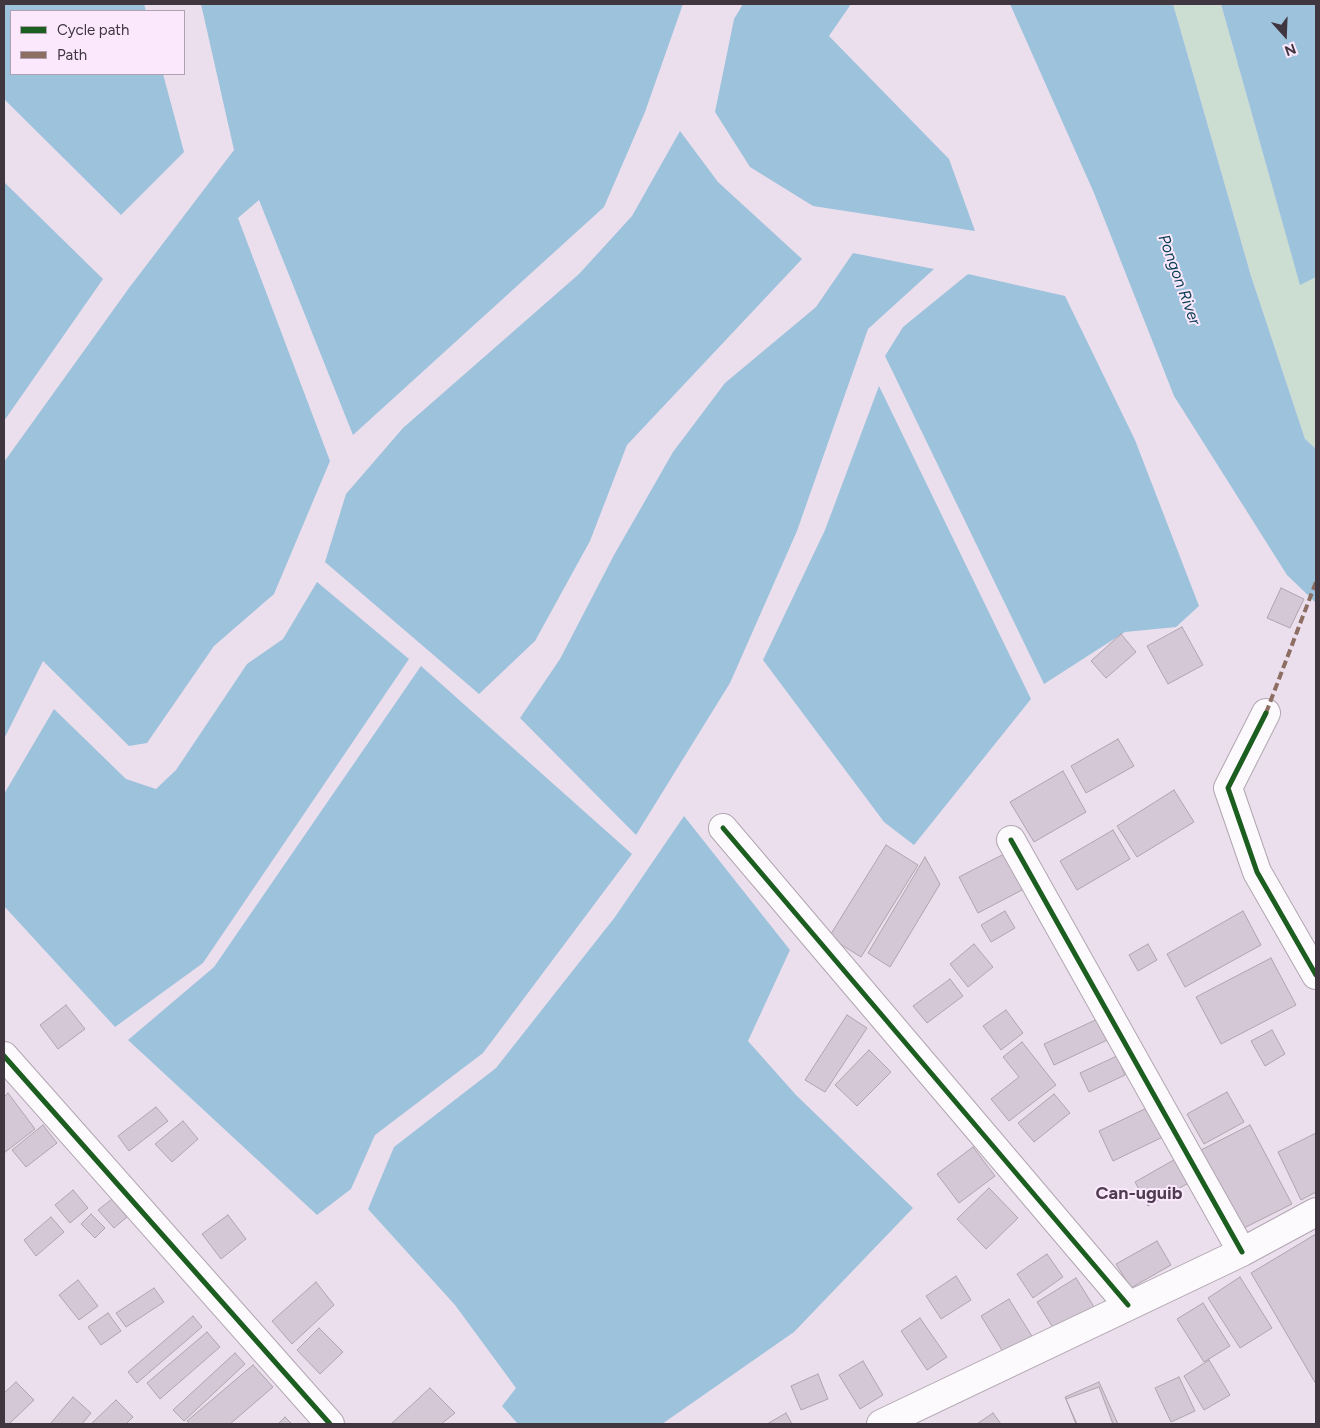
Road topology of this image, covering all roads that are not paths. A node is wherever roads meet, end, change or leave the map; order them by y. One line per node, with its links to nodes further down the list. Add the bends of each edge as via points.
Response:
1 (1266, 713): 4 (street, via 1228,788 1257,872)
2 (723, 828): 8 (street)
3 (1011, 840): 7 (street)
4 (1316, 975)
5 (4, 1056): 9 (street)
6 (1316, 1212): 7 (street)
7 (1242, 1252): 8 (street)
8 (1128, 1305): 10 (street)
9 (330, 1424)
10 (881, 1424)

